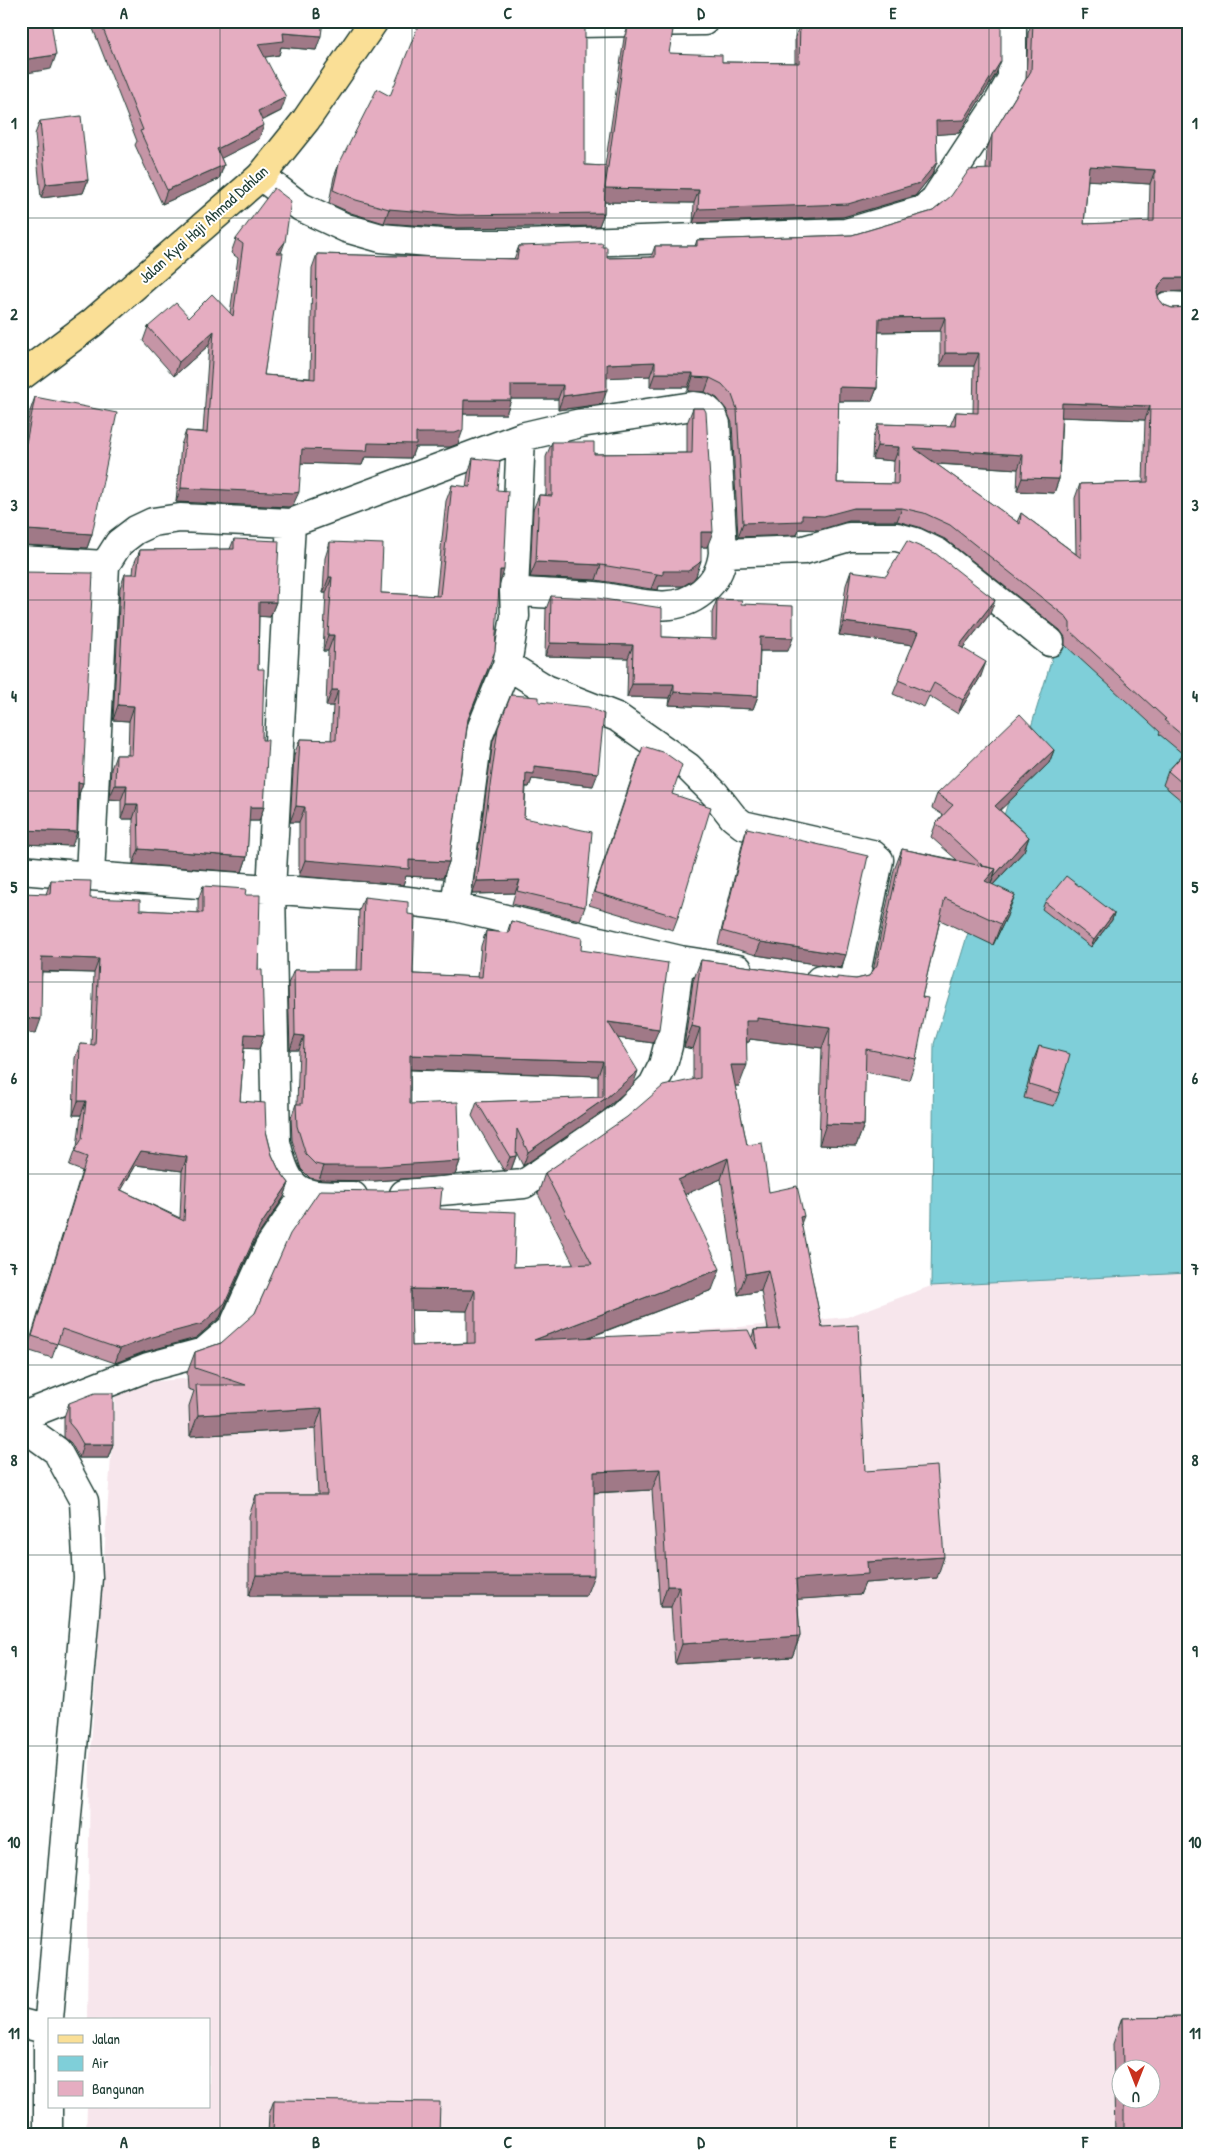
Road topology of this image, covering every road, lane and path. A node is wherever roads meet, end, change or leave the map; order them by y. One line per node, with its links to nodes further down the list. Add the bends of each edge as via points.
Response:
1 (374, 21): 5 (main road, Jalan Kyai Haji Ahmad Dahlan, via 306,120)
2 (563, 21): 3 (street)
3 (704, 21)
4 (1012, 21): 5 (street, via 1012,78 935,199 923,210 846,233 524,244 453,244 381,238 346,228 301,207)
5 (261, 176): 6 (main road, Jalan Kyai Haji Ahmad Dahlan, via 92,323)
6 (21, 376)
7 (521, 437): 8 (street); 9 (street, via 581,423 702,406 713,414 716,424); 12 (street)
8 (291, 523): 11 (street, via 180,518 154,522 136,530 120,543); 17 (street)
9 (723, 553): 12 (street, via 722,565 713,583 692,600 677,604 651,606 596,596); 13 (street, via 804,550 849,537 897,537 938,553)
10 (21, 560): 11 (street)
11 (105, 565): 16 (street)
12 (514, 591): 14 (street, via 515,616)
13 (1050, 642)
14 (508, 665): 18 (street, via 478,737); 21 (street, via 546,689 617,717 688,767 743,825 872,854 879,860 854,983)
15 (21, 870): 16 (street)
16 (90, 876): 17 (street)
17 (271, 890): 18 (street, via 376,897); 22 (street, via 276,1142 288,1181)
18 (455, 907): 19 (street)
19 (680, 960): 20 (street); 22 (street, via 668,1046 653,1086 621,1117 524,1184 382,1196)
20 (764, 973)
21 (793, 977)
22 (305, 1194): 23 (street, via 269,1247 233,1327 204,1352 148,1367)
23 (21, 1417)
24 (21, 1425): 25 (street, via 57,1451 84,1501 88,1578)
25 (49, 2018)
26 (21, 2023): 27 (street)
27 (48, 2030): 28 (street)
28 (48, 2135)

